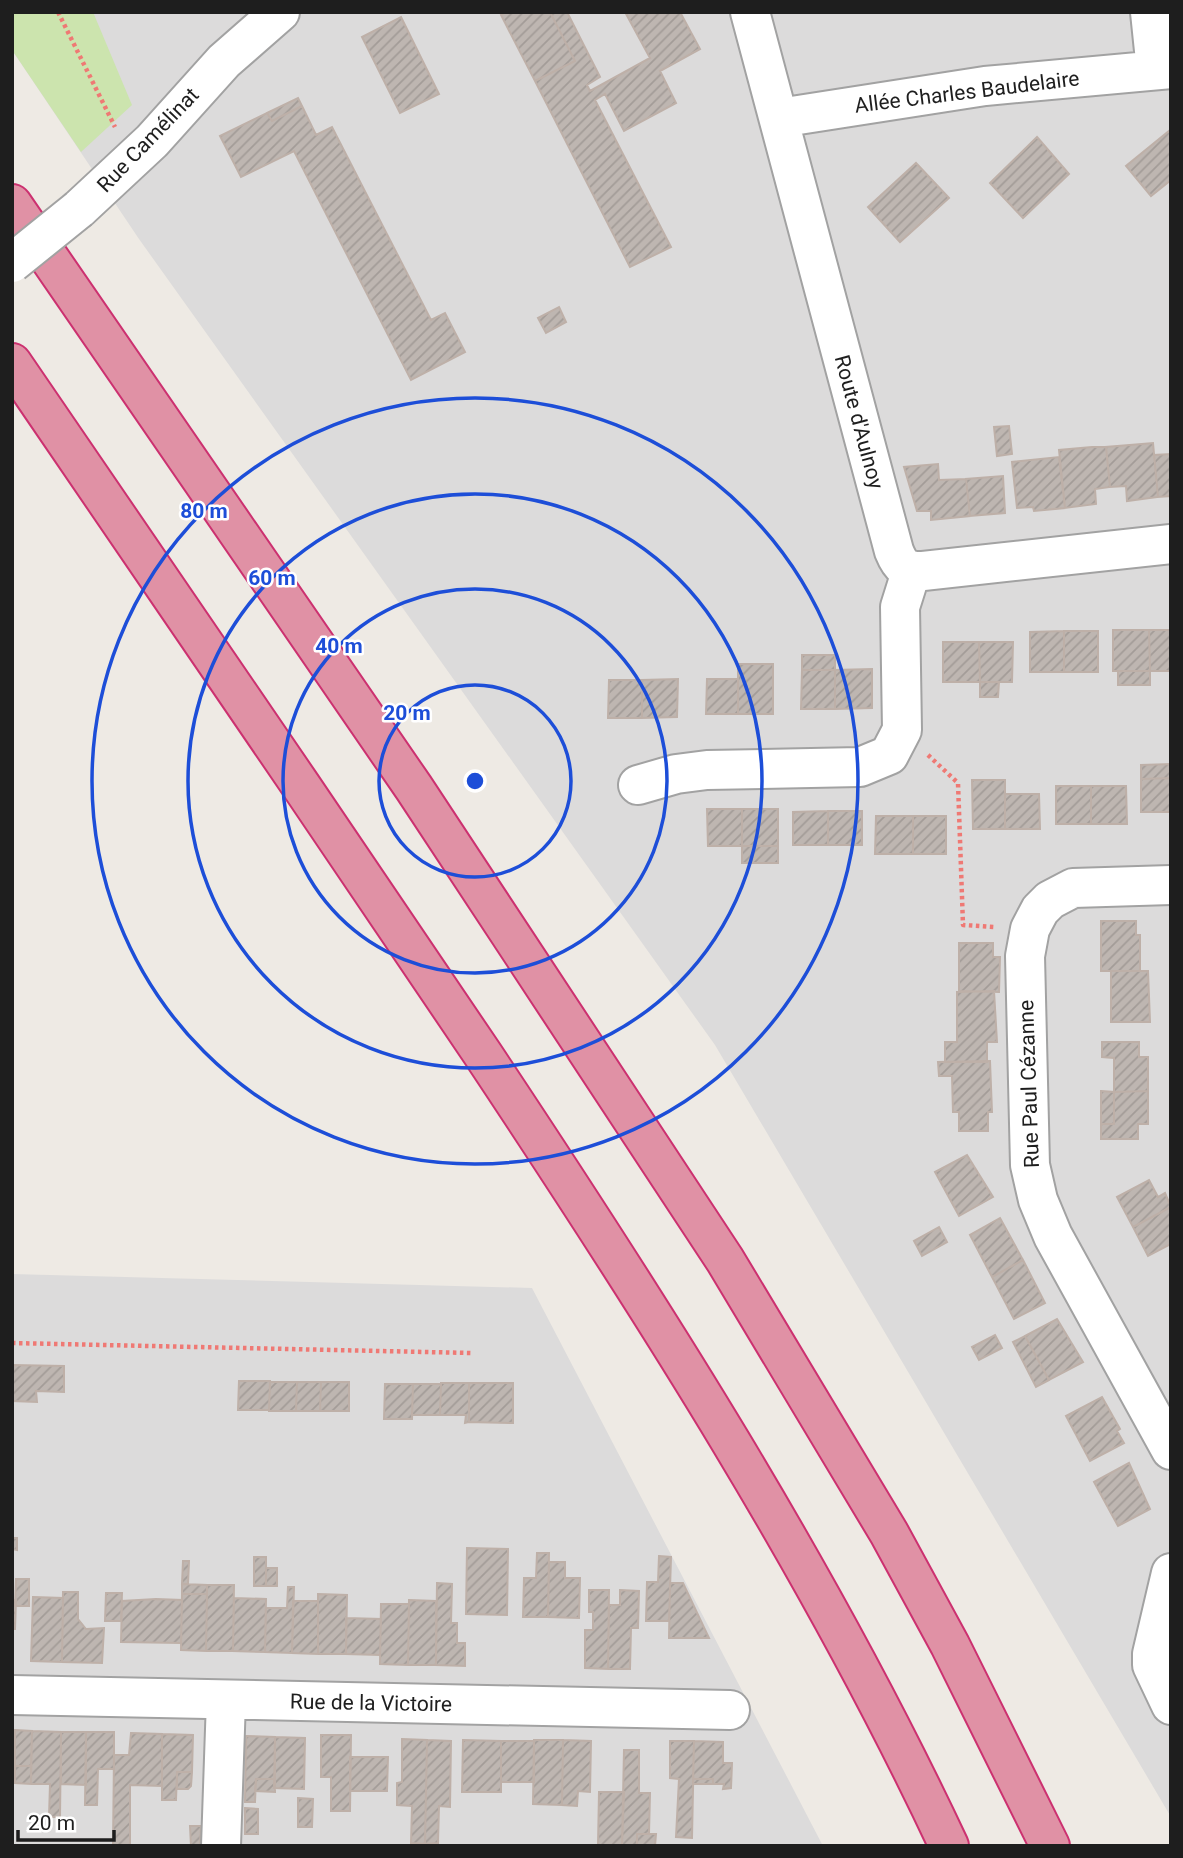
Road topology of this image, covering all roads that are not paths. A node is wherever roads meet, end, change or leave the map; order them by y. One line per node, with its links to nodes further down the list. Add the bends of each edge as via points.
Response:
1 (280, 12): 7 (street, Rue Camélinat, bridge, via 224,61 79,209)
2 (750, 12): 5 (street, Route d'Aulnoy)
3 (1150, 12): 4 (street, Allée Charles Baudelaire)
4 (1163, 69): 5 (street, Allée Charles Baudelaire, via 985,86)
5 (779, 118): 10 (street, Route d'Aulnoy, via 894,551)
6 (12, 204): 21 (highway, via 414,788 725,1260 889,1533)
7 (12, 263)
8 (12, 363): 20 (highway, via 616,1256 807,1574)
9 (1171, 544): 10 (street)
10 (911, 572): 11 (street, via 900,607 902,730 889,754 871,765 706,770)
11 (638, 785)
12 (1171, 885): 13 (street, Rue Paul Cézanne, via 1073,888 1040,910 1030,929 1025,956 1028,1146 1038,1200 1053,1236)
13 (1171, 1450)
14 (1171, 1573): 17 (street, via 1152,1654)
15 (12, 1695): 16 (street, Rue de la Victoire)
16 (226, 1700): 18 (street, Rue de la Victoire); 19 (street)
17 (1171, 1705)
18 (730, 1710)
19 (221, 1846)
20 (949, 1846)
21 (1050, 1846)

